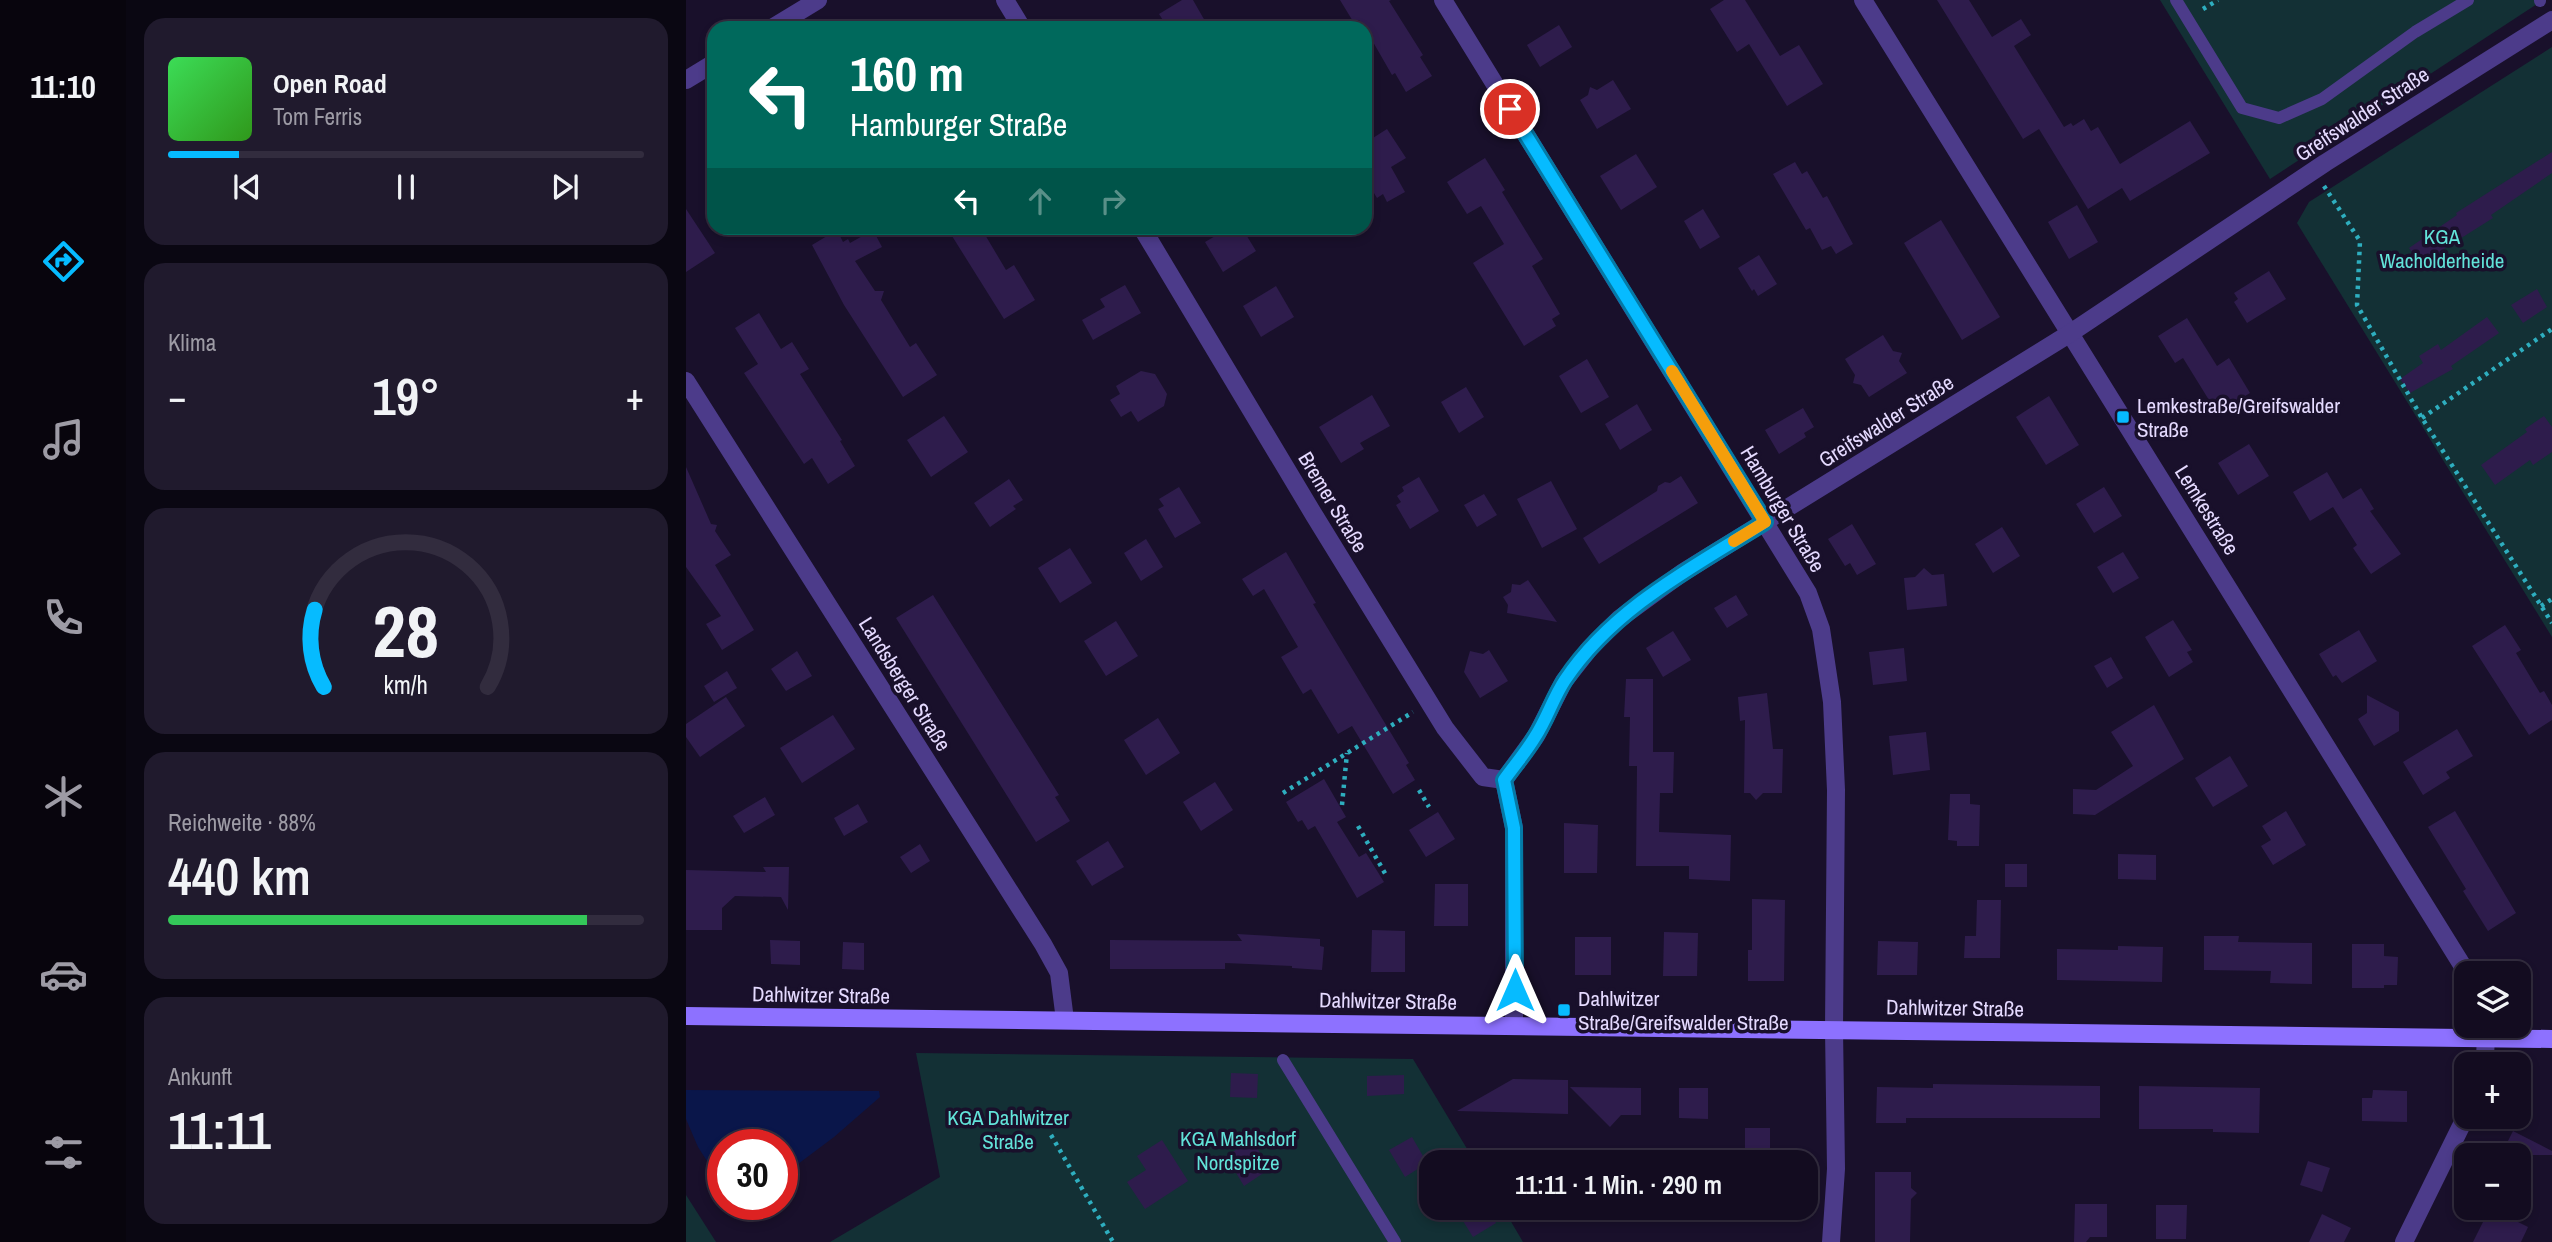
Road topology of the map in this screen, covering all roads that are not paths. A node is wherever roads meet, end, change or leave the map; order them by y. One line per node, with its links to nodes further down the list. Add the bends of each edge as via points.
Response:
1 (817, 0): 8 (street)
2 (1005, 0): 9 (street)
3 (1443, 0): 15 (street, Hamburger Straße)
4 (1863, 0): 13 (street, Lemkestraße)
5 (2176, 0): 6 (lane, via 2242,108 2279,118 2322,99)
6 (2468, 0)
7 (2552, 20): 13 (street, Greifswalder Straße, via 2325,163)
8 (783, 21)
9 (1018, 21)
10 (707, 67): 11 (street)
11 (686, 80)
12 (1146, 235): 16 (street, Bremer Straße, via 1445,728 1483,776)
13 (2069, 334): 15 (street, Greifswalder Straße); 17 (street, Lemkestraße)
14 (686, 381): 19 (street, Landsberger Straße, via 1043,944 1059,973)
15 (1765, 522): 16 (street, Greifswalder Straße, via 1619,619 1564,681 1536,736); 21 (street, Hamburger Straße, via 1808,593 1821,629 1832,702)
16 (1504, 780): 20 (street, via 1514,828)
17 (2460, 961)
18 (686, 1016): 19 (main road, Dahlwitzer Straße)
19 (1065, 1020): 20 (main road, Dahlwitzer Straße)
20 (1514, 1026): 21 (main road, Dahlwitzer Straße)
21 (1834, 1029): 22 (main road, Dahlwitzer Straße); 28 (street, Hamburger Straße)
22 (2454, 1032)
23 (2531, 1037): 24 (main road, Dahlwitzer Straße)
24 (2552, 1039)
25 (1283, 1060): 27 (lane)
26 (2460, 1129): 29 (street)
27 (1395, 1242)
28 (1832, 1242)
29 (2403, 1242)

